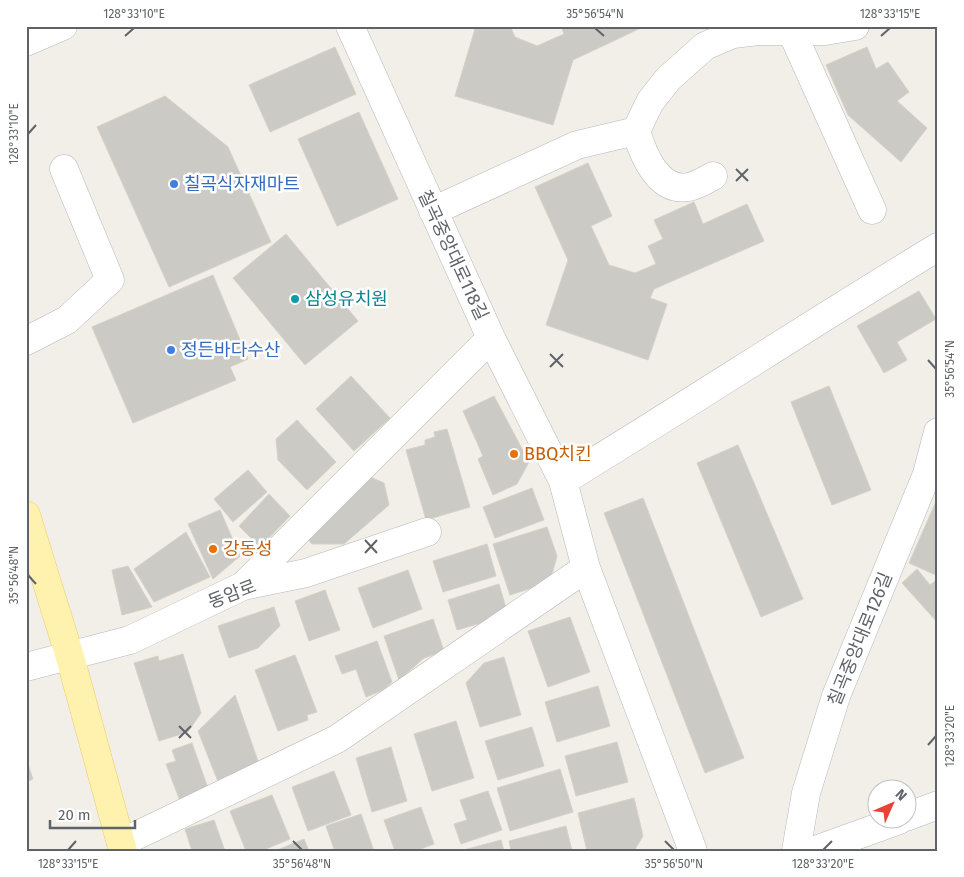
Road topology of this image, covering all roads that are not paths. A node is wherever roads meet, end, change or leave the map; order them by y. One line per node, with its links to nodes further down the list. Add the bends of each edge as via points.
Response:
1 (63, 26): 5 (street)
2 (350, 26): 10 (street, 칠곡중앙대로118길)
3 (855, 26): 4 (street, via 825,31)
4 (791, 30): 6 (street, via 733,34 705,46 668,79 650,102); 9 (street)
5 (26, 42)
6 (636, 131): 8 (street, via 643,152 660,179 676,188 690,187); 10 (street, via 577,145)
7 (64, 169): 13 (street, via 110,280 68,320)
8 (713, 176)
9 (872, 210)
10 (433, 211): 12 (street, 칠곡중앙대로118길)
11 (938, 247): 15 (street)
12 (491, 338): 15 (street, 칠곡중앙대로118길); 19 (street)
13 (26, 341)
14 (938, 432): 27 (street, 칠곡중앙대로126길, via 927,474 836,696 806,793)
15 (563, 481): 18 (street, 칠곡중앙대로118길)
16 (26, 515): 20 (main road)
17 (427, 532): 19 (street, 동암로, via 306,573)
18 (586, 568): 25 (street, via 337,739); 26 (street, 칠곡중앙대로118길)
19 (243, 586): 20 (street, 동암로, via 130,640)
20 (70, 657): 21 (street, 동암로); 25 (main road)
21 (26, 667)
22 (938, 805): 23 (street)
23 (916, 813)
24 (871, 830): 28 (street)
25 (122, 847)
26 (693, 851)
27 (796, 851)
28 (813, 851)

